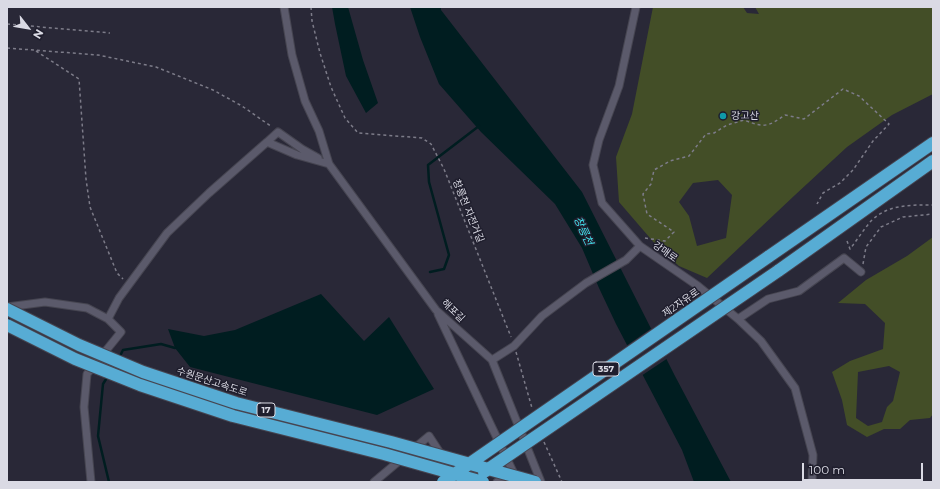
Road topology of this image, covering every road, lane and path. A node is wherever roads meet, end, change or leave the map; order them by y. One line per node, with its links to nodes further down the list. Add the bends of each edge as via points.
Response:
1 (284, 7): 12 (street, via 292,55 303,95)
2 (311, 7): 26 (path, 창릉천 자전거길, via 312,21 331,87 345,118 358,133 422,138 431,144 444,169)
3 (636, 7): 18 (street, 강매로, via 619,86 599,140 593,165 602,202)
4 (7, 24): 5 (path)
5 (110, 33)
6 (7, 48): 7 (path)
7 (34, 50): 8 (path, via 98,55 156,67 213,90 242,106); 20 (path, via 79,79 90,207 117,273)
8 (278, 132): 9 (street); 12 (street)
9 (267, 142): 12 (street, via 297,155); 20 (street, via 167,234)
10 (933, 143): 33 (highway, 제2자유로 / 357, bridge)
11 (933, 161): 35 (highway, 357, bridge, via 778,271)
12 (329, 164): 22 (street, 해포길)
13 (817, 204): 16 (path, via 823,193 840,183 852,170 889,124 859,96 843,90 804,119 785,115 771,125 756,125 744,120 727,125 714,133 706,134 689,156 670,161 654,170 651,184 643,194 647,214 674,232 665,241)
14 (933, 205): 17 (path, via 906,205 888,209 872,220 850,249)
15 (933, 214): 19 (path, via 903,217 881,227 866,247)
16 (645, 238)
17 (847, 242)
18 (640, 246): 23 (street, 강매로, via 698,286); 26 (street, via 626,260 586,284 542,316)
19 (862, 272): 23 (street, via 844,258 799,291 768,299)
20 (129, 284): 24 (street)
21 (7, 308): 24 (street, via 45,302 87,308); 40 (highway, 수원문산고속도로 / 17, bridge, via 79,345 150,374 236,403 391,442)
22 (436, 310): 27 (street, 해포길); 30 (street)
23 (738, 319): 43 (street, 강매로, via 761,341 795,388 813,454)
24 (108, 320): 31 (street, via 121,332 87,374 84,407)
25 (7, 325): 36 (highway, 17, bridge, via 75,359 233,416)
26 (514, 346): 27 (street); 28 (path, 창릉천 자전거길)
27 (492, 360): 41 (street, 해포길)
28 (534, 412)
29 (543, 441): 42 (path)
30 (513, 471): 37 (street); 38 (street); 39 (street)
31 (91, 482)
32 (374, 482): 34 (street, via 429,436)
33 (443, 482)
34 (459, 482)
35 (470, 482)
36 (483, 482)
37 (497, 482)
38 (517, 482)
39 (520, 482)
40 (534, 482)
41 (541, 482)
42 (562, 482)
43 (812, 482)

